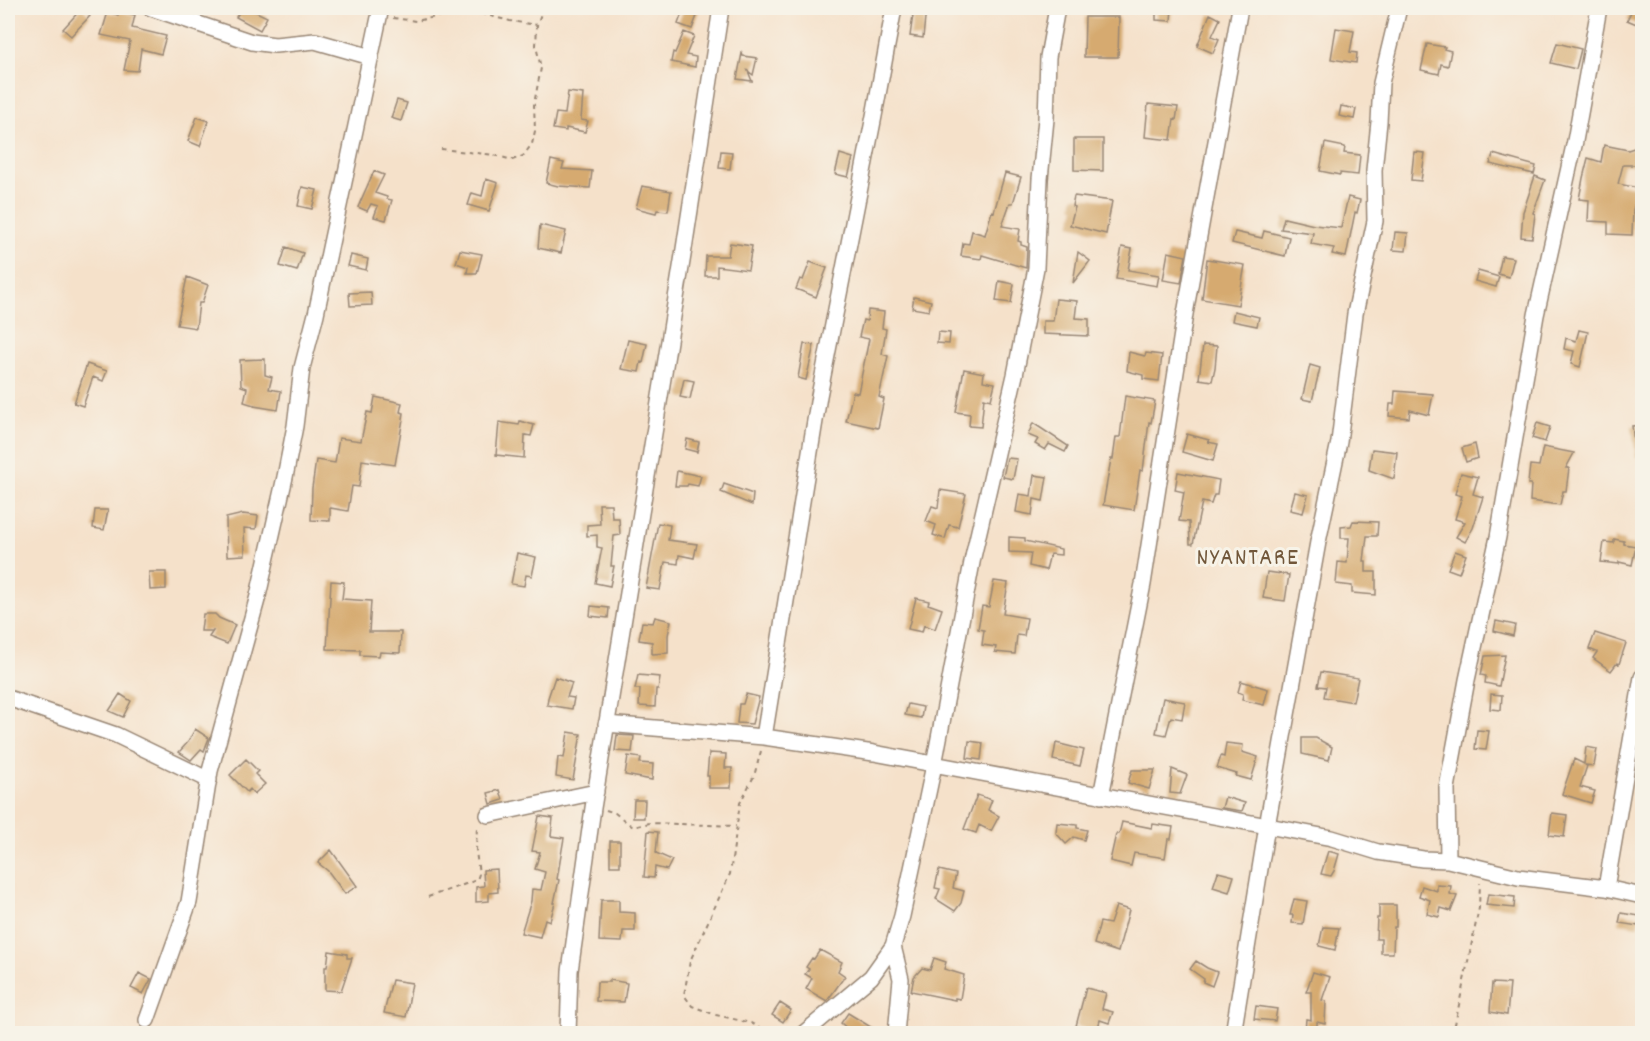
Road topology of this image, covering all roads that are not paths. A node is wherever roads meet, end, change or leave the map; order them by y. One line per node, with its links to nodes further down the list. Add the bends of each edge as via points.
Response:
1 (151, 8): 9 (street, via 252,42 275,45 315,41)
2 (721, 8): 12 (street)
3 (894, 8): 13 (street, via 819,396)
4 (1057, 8): 14 (street, via 1048,57 1036,268)
5 (1239, 8): 17 (street, via 1143,584)
6 (1399, 8): 19 (street, via 1381,82 1374,170 1375,221 1355,314 1339,442)
7 (1599, 8): 20 (street, via 1575,141 1536,315 1498,537 1447,788)
8 (381, 12): 9 (street)
9 (371, 57): 15 (street, via 302,369 285,477)
10 (1642, 677): 21 (street)
11 (8, 698): 15 (street, via 116,735)
12 (606, 724): 13 (street); 16 (street)
13 (764, 737): 14 (street)
14 (934, 765): 17 (street); 23 (street)
15 (209, 780): 24 (street, via 189,902)
16 (596, 792): 18 (street); 25 (street, via 570,970)
17 (1101, 796): 19 (street)
18 (488, 815)
19 (1267, 826): 20 (street, via 1332,838 1378,852); 28 (street)
20 (1448, 860): 21 (street, via 1518,877)
21 (1606, 888): 22 (street)
22 (1642, 896)
23 (893, 946): 26 (street, via 870,977); 27 (street, via 902,979)
24 (147, 1020)
25 (568, 1034)
26 (803, 1034)
27 (896, 1034)
28 (1233, 1034)

